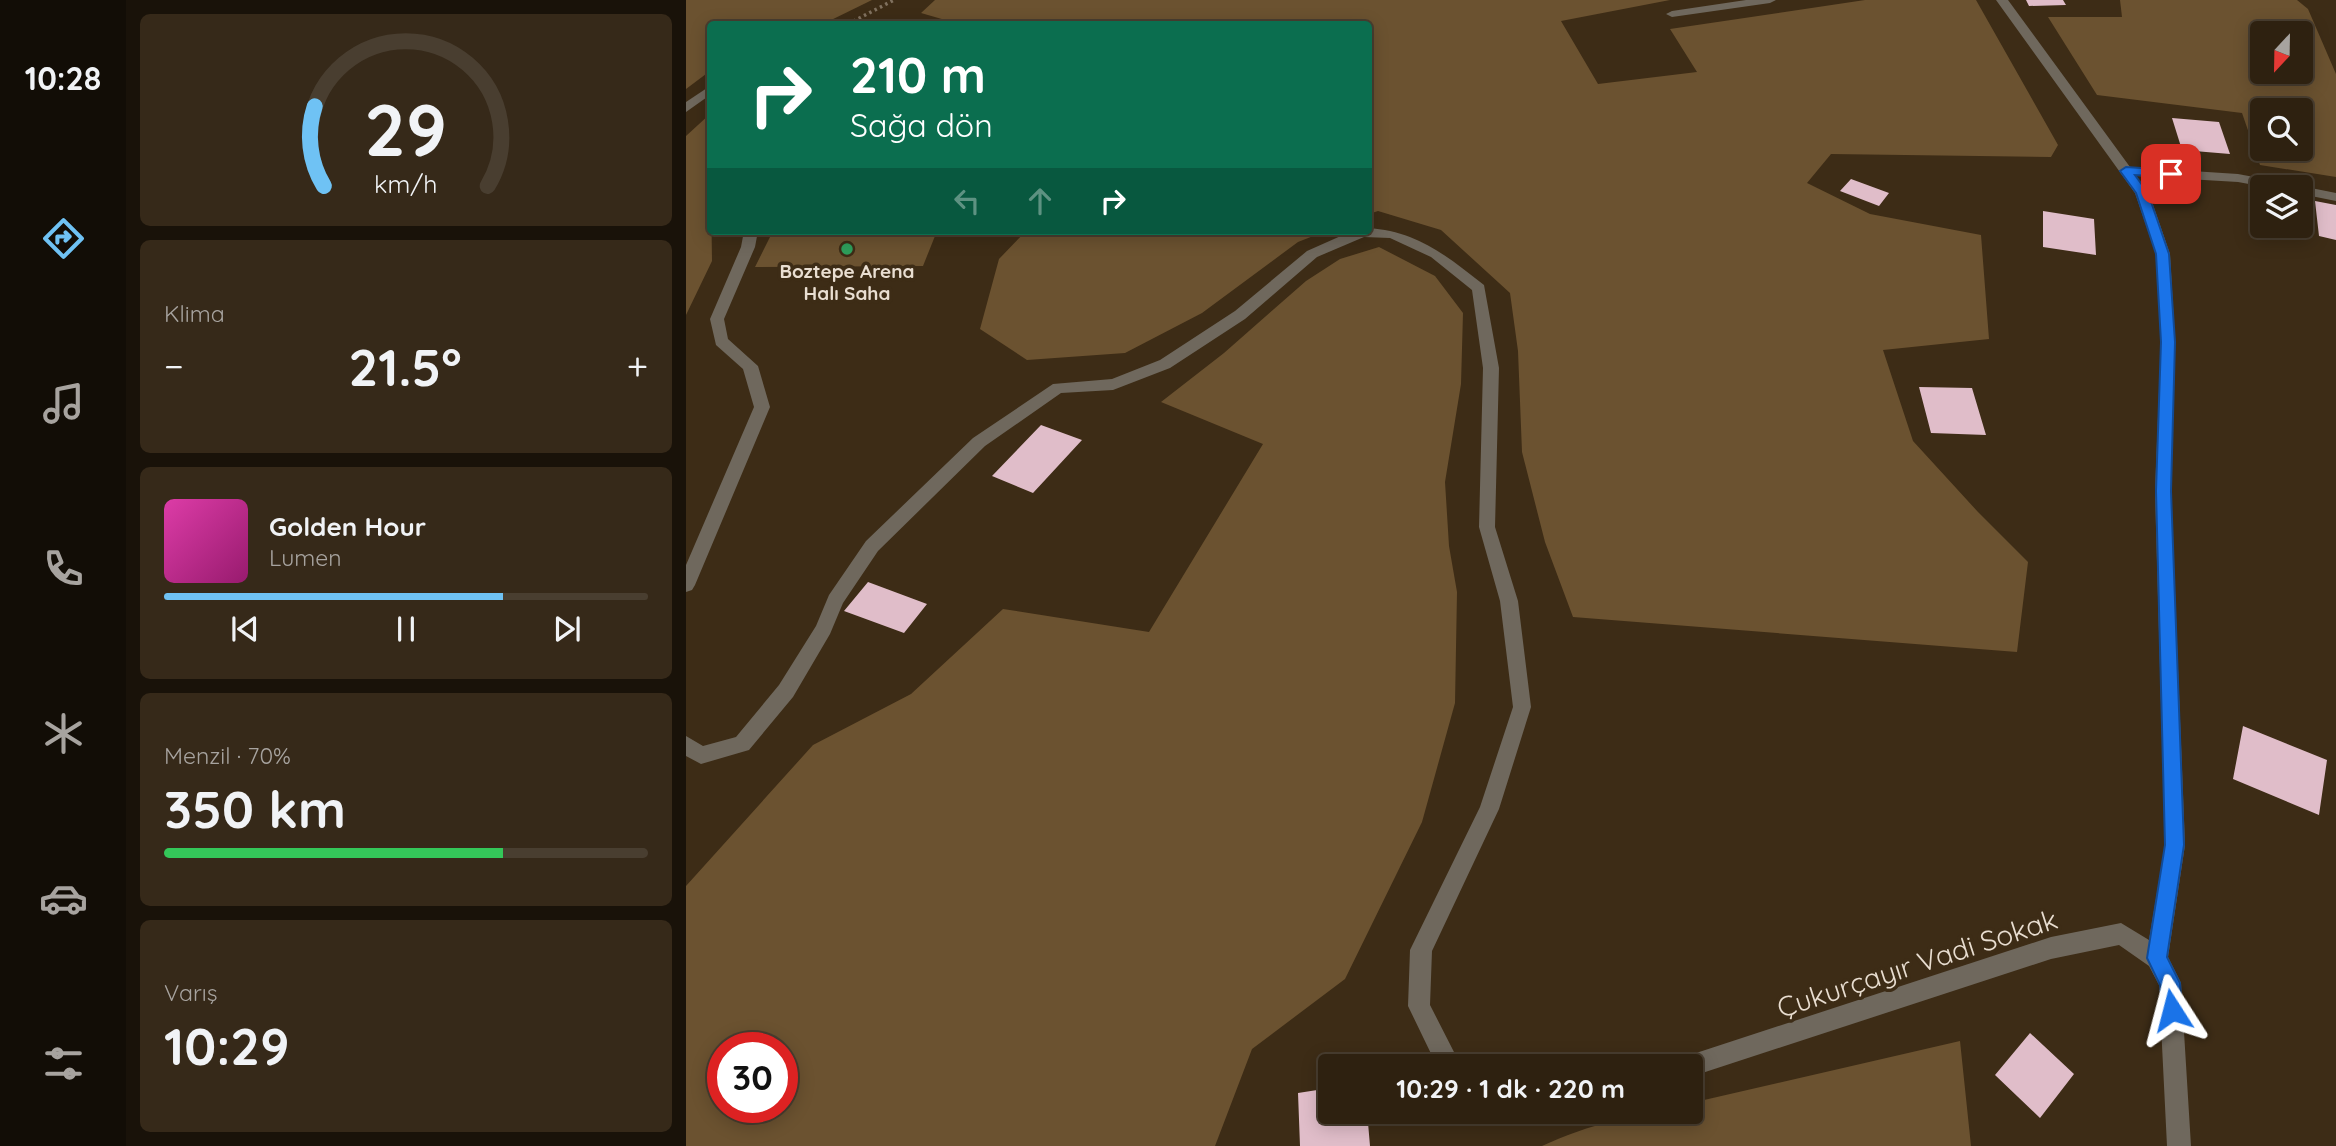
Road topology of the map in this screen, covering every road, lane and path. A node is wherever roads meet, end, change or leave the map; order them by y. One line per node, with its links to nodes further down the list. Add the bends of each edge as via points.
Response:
1 (894, 0): 5 (path)
2 (1770, 0): 4 (street)
3 (2002, 0): 8 (street)
4 (1672, 14)
5 (854, 21)
6 (707, 92): 7 (street)
7 (686, 108)
8 (2126, 171): 9 (street); 17 (street, via 2142,193 2162,254 2168,342 2163,491 2175,845)
9 (2250, 180)
10 (2313, 192): 11 (street)
11 (2336, 197)
12 (1372, 233): 18 (street, via 1392,234 1436,254 1479,288 1491,368 1487,527 1509,601 1522,707 1489,809 1422,950 1419,1006)
13 (750, 235): 15 (street, via 717,319 721,341 750,366 762,407)
14 (1355, 235): 16 (street, via 1312,254 1240,316 1165,364 1113,384 1058,388 979,442 872,546 835,600 824,629 786,691 741,744 701,755)
15 (686, 585)
16 (686, 746)
17 (2157, 958): 19 (street, Çukurçayır Vadi Sokak, via 2121,934 2051,948); 20 (street, via 2170,983)
18 (1444, 1054)
19 (1703, 1062)
20 (2179, 1146)

